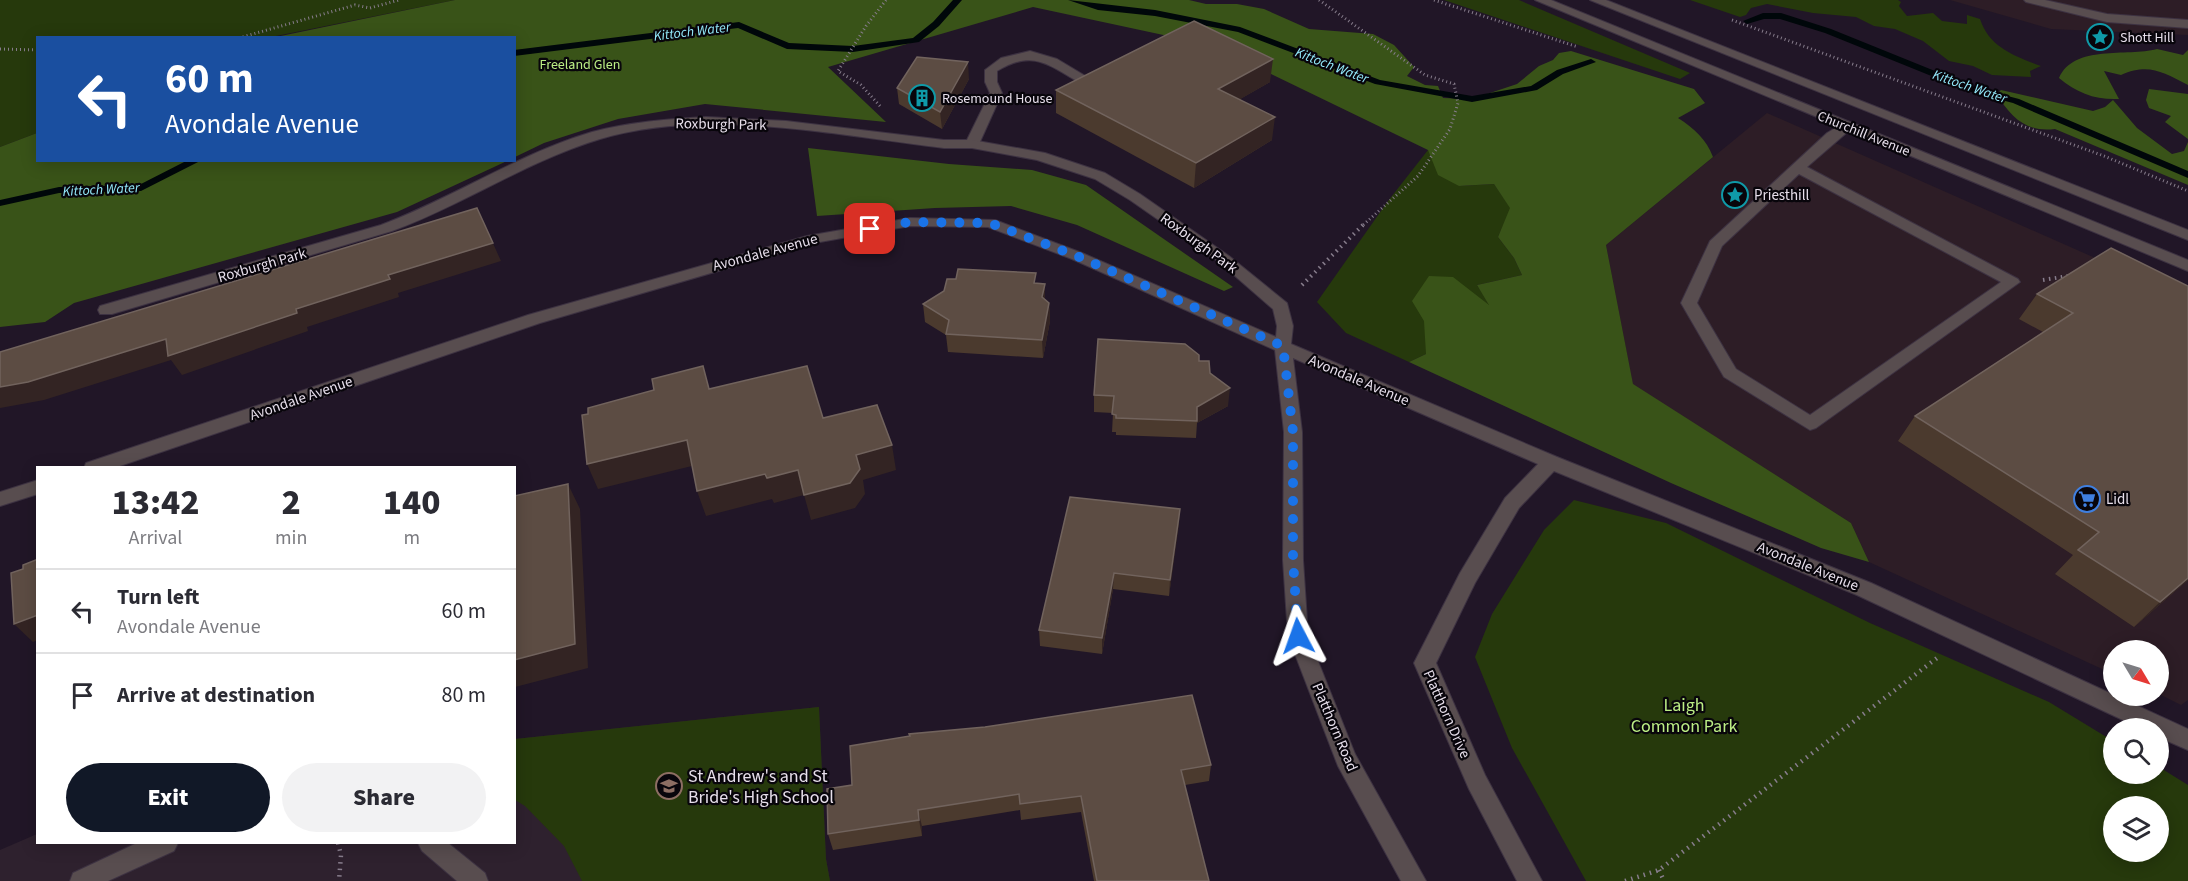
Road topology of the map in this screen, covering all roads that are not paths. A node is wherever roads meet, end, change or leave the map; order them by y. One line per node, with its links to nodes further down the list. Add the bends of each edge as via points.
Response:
1 (1541, 0): 6 (street, Churchill Avenue)
2 (1596, 0): 9 (street, Churchill Avenue)
3 (2030, 0): 4 (street, via 2107,18)
4 (2188, 24)
5 (1091, 83): 7 (street, via 1033,53 1004,60 991,70 996,93)
6 (1847, 125): 8 (street); 10 (street, Churchill Avenue)
7 (972, 144): 11 (street, Roxburgh Park, via 746,122 688,120 626,128 565,144 395,225); 12 (street, Roxburgh Park, via 1040,156 1100,176 1136,197 1224,259 1281,307 1285,326)
8 (1799, 168): 8 (street, via 1715,244 1689,303 1730,373 1810,424 2012,282)
9 (2188, 234)
10 (2188, 266)
11 (106, 310)
12 (1283, 346): 13 (street, Avondale Avenue); 14 (street, Avondale Avenue, via 1077,256 990,223 910,222 812,239 534,319); 22 (street, Platthorn Road, via 1293,432 1293,560 1298,636 1346,759)
13 (1551, 462): 17 (street, Avondale Avenue, via 1864,589); 23 (street, Platthorn Drive, via 1512,503 1467,579 1425,663 1477,782)
14 (99, 466)
15 (36, 488): 16 (street)
16 (0, 499)
17 (2188, 740)
18 (164, 844): 20 (street)
19 (431, 844): 21 (street)
20 (82, 881)
21 (476, 881)
22 (1414, 881)
23 (1530, 881)

